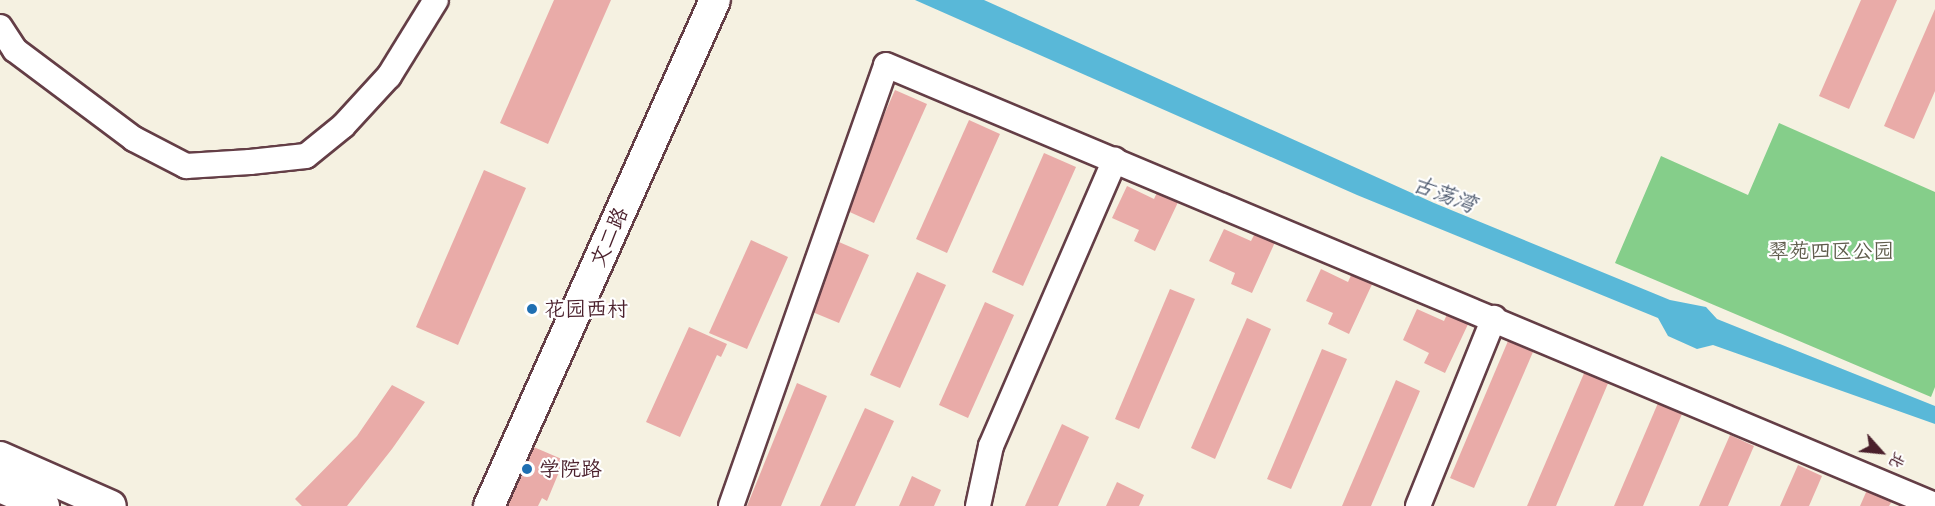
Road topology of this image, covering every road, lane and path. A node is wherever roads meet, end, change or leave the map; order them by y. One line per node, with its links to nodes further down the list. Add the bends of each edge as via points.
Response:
1 (436, 0): 3 (street, via 389,76 343,126 306,156 186,166 134,140 15,50)
2 (717, 1): 10 (main road, 文二路); 11 (main road, 文二路)
3 (0, 27)
4 (1115, 160): 5 (street); 12 (street, via 886,65); 13 (street, via 991,446)
5 (1494, 318): 14 (street); 15 (street)
6 (0, 457): 9 (main road)
7 (0, 487): 8 (main road)
8 (44, 506)
9 (111, 506)
10 (489, 506)
11 (510, 506)
12 (731, 506)
13 (978, 506)
14 (1418, 506)
15 (1935, 506)

